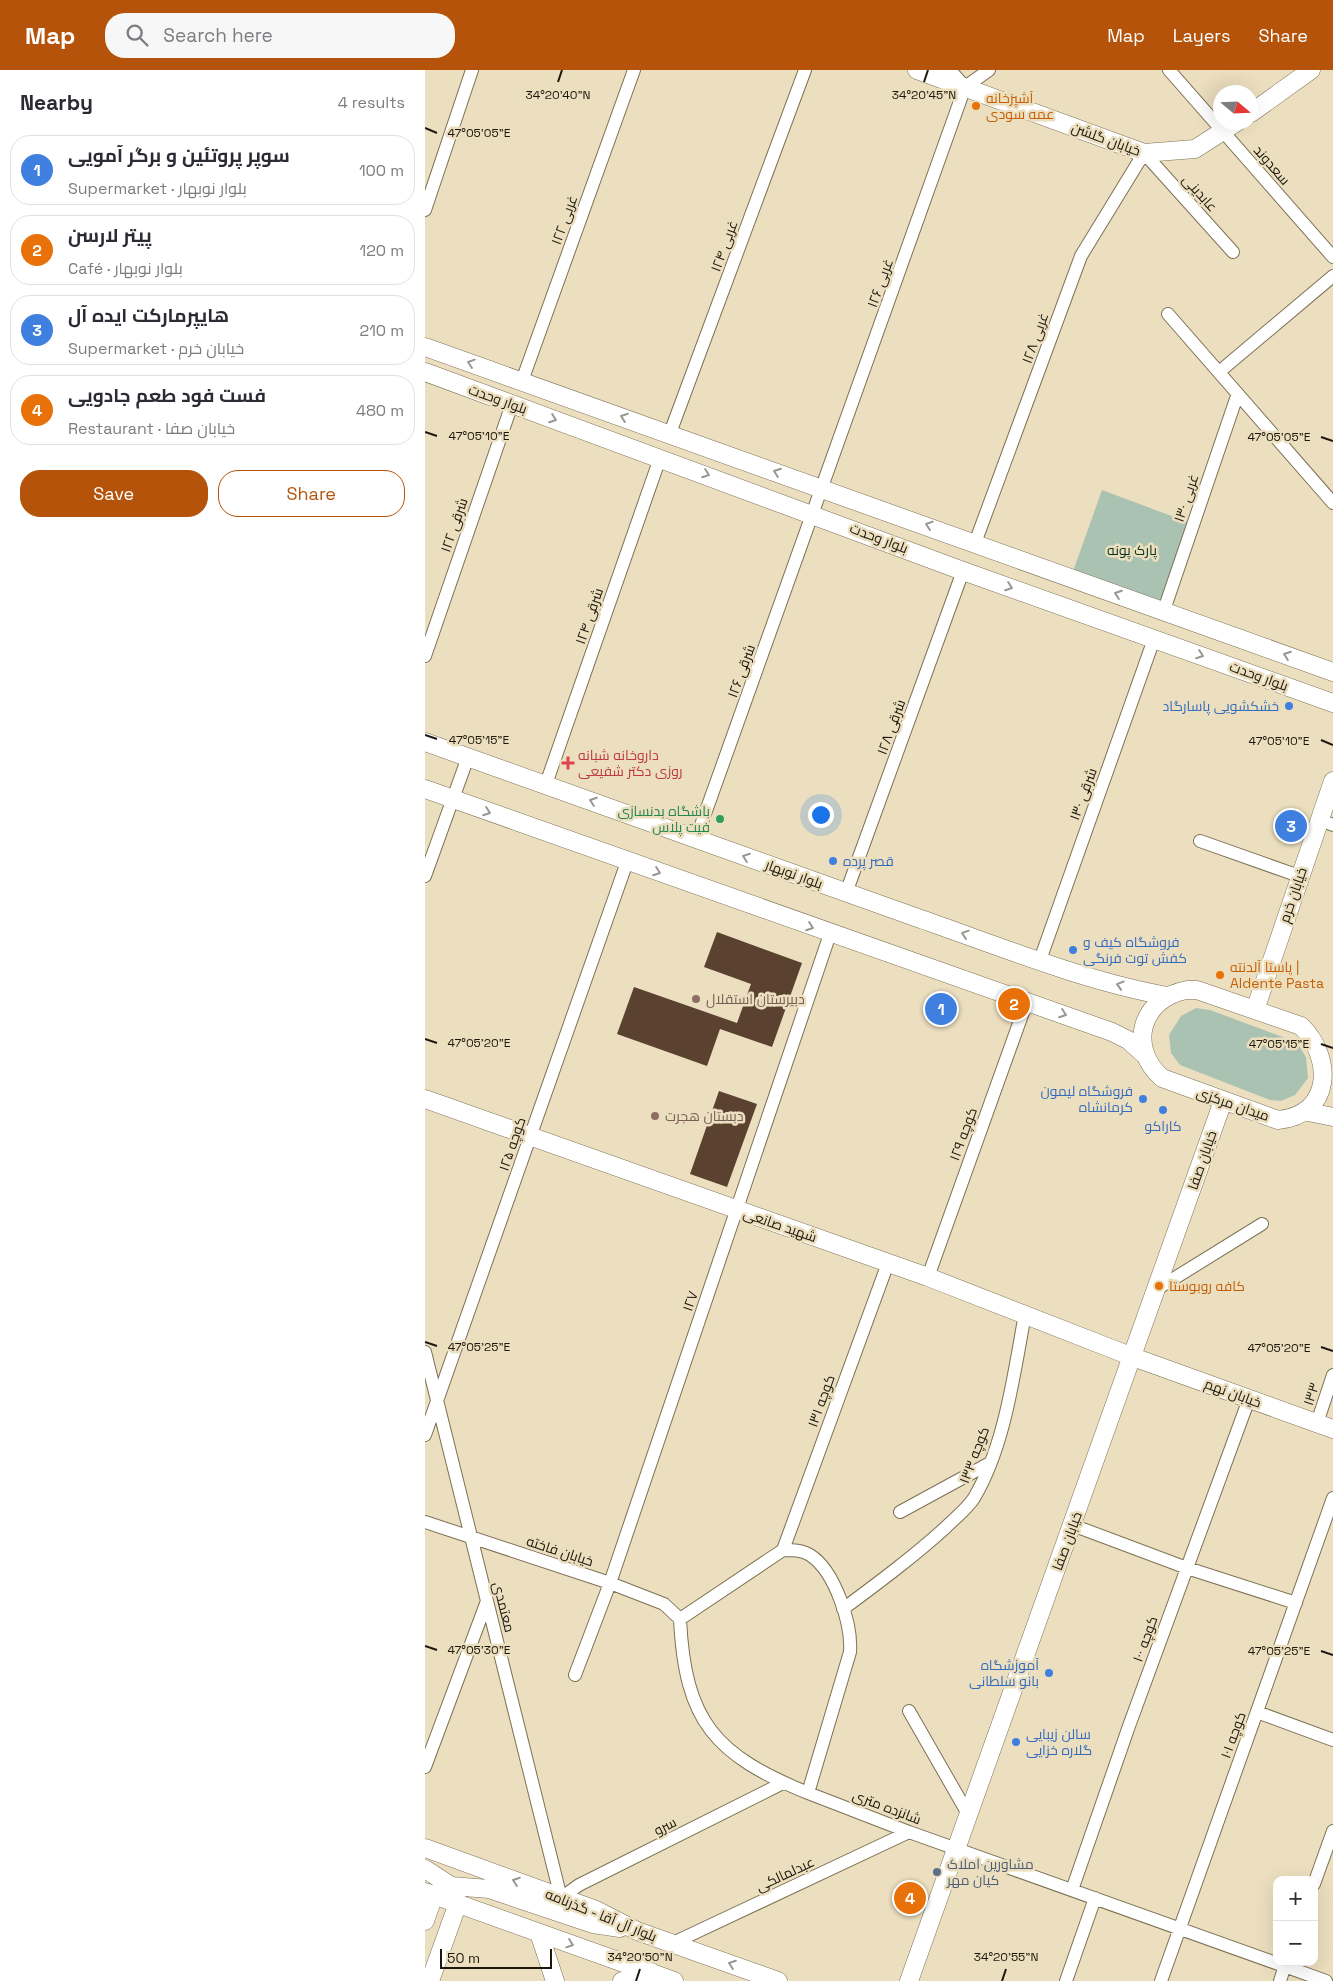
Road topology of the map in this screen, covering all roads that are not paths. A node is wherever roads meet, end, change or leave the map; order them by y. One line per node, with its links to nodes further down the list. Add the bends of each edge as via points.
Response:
1 (472, 70): 15 (street)
2 (634, 70): 23 (street, ۱۲۲ غربی)
3 (805, 70): 26 (street, ۱۲۴ غربی)
4 (917, 70): 9 (street, خیابان گلشن)
5 (951, 70): 9 (street)
6 (989, 70): 9 (street)
7 (1169, 70): 11 (street, سعدوند)
8 (1311, 70): 10 (street)
9 (965, 87): 14 (street, خیابان گلشن); 28 (street, ۱۲۶ غربی)
10 (1258, 108)
11 (1213, 111)
12 (1225, 130): 14 (street, خیابان گلشن, via 1195,150)
13 (1232, 130): 17 (street, سعدوند)
14 (1144, 154): 16 (street, عابدینی); 31 (street, ۱۲۸ غربی, via 1081,256)
15 (425, 210)
16 (1233, 252)
17 (1333, 258)
18 (1333, 276): 22 (street)
19 (1168, 314): 22 (street)
20 (425, 347): 23 (street, بلوار وحدت, one-way to 20)
21 (425, 372): 25 (street, بلوار وحدت)
22 (1219, 372): 24 (street)
23 (521, 381): 26 (street, بلوار وحدت, one-way to 23)
24 (1237, 396): 29 (street); 33 (street, ۱۳۰ غربی)
25 (512, 404): 27 (street, بلوار وحدت, one-way to 27); 35 (street, ۱۲۲ شرقی)
26 (670, 433): 28 (street, بلوار وحدت, one-way to 26)
27 (660, 458): 30 (street, بلوار وحدت, one-way to 30); 41 (street, ۱۲۴ شرقی)
28 (823, 488): 30 (street, ۱۲۶ غربی); 31 (street, بلوار وحدت, one-way to 28)
29 (1333, 503)
30 (813, 514): 32 (street, بلوار وحدت); 45 (street, ۱۲۶ شرقی)
31 (975, 543): 33 (street, بلوار وحدت, one-way to 31)
32 (963, 571): 34 (street, بلوار وحدت, one-way to 34); 50 (street, ۱۲۸ شرقی)
33 (1164, 610): 36 (street, بلوار وحدت, one-way to 33)
34 (1154, 639): 37 (street, بلوار وحدت, one-way to 37); 52 (street, ۱۳۰ شرقی)
35 (425, 656)
36 (1333, 672)
37 (1333, 703)
38 (425, 742): 39 (street, بلوار نوبهار)
39 (468, 757): 41 (street, بلوار نوبهار); 43 (street)
40 (1333, 782): 44 (street, خیابان خرم)
41 (546, 784): 45 (street, بلوار نوبهار, one-way to 41)
42 (425, 789): 43 (street)
43 (451, 799): 47 (street, one-way to 47); 48 (street)
44 (1326, 822): 49 (street, خیابان خرم)
45 (696, 839): 50 (street, بلوار نوبهار, one-way to 45)
46 (1200, 841): 49 (street)
47 (627, 862): 51 (street, one-way to 51); 62 (street, کوچه ۱۲۵)
48 (425, 876)
49 (1299, 876): 55 (street, خیابان خرم)
50 (846, 893): 52 (street, بلوار نوبهار, one-way to 50)
51 (830, 934): 54 (street); 63 (street, ۱۲۷)
52 (1040, 960): 53 (street, بلوار نوبهار, one-way to 52, via 1128,988)
53 (1167, 996): 55 (street, via 1197,990); 57 (street, via 1147,1017 1142,1037)
54 (1027, 1001): 57 (street, one-way to 57, via 1112,1032 1128,1040); 66 (street, کوچه ۱۲۹)
55 (1255, 1010): 56 (street, via 1301,1026 1315,1035)
56 (1329, 1052): 60 (street, via 1329,1084 1321,1100)
57 (1145, 1056): 59 (street, میدان مرکزی, via 1162,1078)
58 (425, 1099): 62 (street, شهید صانعی)
59 (1223, 1101): 60 (street, میدان مرکزی, via 1278,1120); 67 (street, خیابان صفا)
60 (1308, 1112): 61 (street)
61 (1333, 1117)
62 (531, 1136): 63 (street, شهید صانعی); 73 (street, کوچه ۱۲۵)
63 (737, 1210): 65 (street, شهید صانعی); 84 (street, ۱۲۷)
64 (1263, 1224): 67 (street)
65 (887, 1262): 66 (street, شهید صانعی); 82 (street, کوچه ۱۳۱)
66 (928, 1277): 68 (street, شهید صانعی)
67 (1157, 1289): 70 (street, خیابان صفا)
68 (1025, 1314): 70 (street, شهید صانعی); 76 (street, کوچه ۱۳۳, via 1011,1388)
69 (425, 1352): 73 (street, معتمدی)
70 (1133, 1357): 72 (street, خیابان نهم); 80 (street, خیابان صفا)
71 (1333, 1374): 74 (street, ۱۳۳)
72 (1249, 1399): 74 (street, خیابان نهم); 83 (street, کوچه ۱۰۰)
73 (437, 1401): 75 (street, کوچه ۱۲۵); 81 (street, معتمدی)
74 (1325, 1426)
75 (425, 1435)
76 (990, 1463): 78 (street); 87 (street, کوچه ۱۳۳, via 973,1499 956,1518 923,1548)
77 (1333, 1498): 86 (street, کوچه ۱۰۱)
78 (900, 1512)
79 (425, 1522): 81 (street, خیابان فاخته)
80 (1073, 1525): 83 (street); 96 (street, خیابان صفا)
81 (471, 1538): 84 (street, خیابان فاخته); 85 (street, معتمدی)
82 (783, 1550): 87 (street, via 808,1554 819,1562); 88 (street)
83 (1187, 1568): 86 (street); 104 (street, کوچه ۱۰۰)
84 (610, 1583): 88 (street, خیابان فاخته, via 664,1604); 89 (street, ۱۲۷)
85 (487, 1600): 93 (street); 106 (street, معتمدی)
86 (1296, 1603): 91 (street, کوچه ۱۰۱)
87 (843, 1609): 95 (street, via 851,1635 849,1652)
88 (680, 1619): 94 (street, شانزده متری, via 681,1646 701,1717 719,1742 741,1761)
89 (575, 1675)
90 (909, 1711): 96 (street)
91 (1257, 1712): 92 (street); 110 (street, کوچه ۱۰۱)
92 (1333, 1740)
93 (425, 1767)
94 (783, 1783): 95 (street, شانزده متری); 106 (street, سرو, via 579,1885)
95 (808, 1793): 98 (street, شانزده متری)
96 (968, 1814): 100 (street, خیابان صفا)
97 (1333, 1831): 102 (street)
98 (909, 1832): 100 (street, شانزده متری); 115 (street, عبدلمالکی)
99 (425, 1848): 106 (street, بلوار آل آقا - گذرنامه, one-way to 99)
100 (955, 1848): 104 (street, شانزده متری); 125 (street, خیابان صفا)
101 (425, 1870): 103 (street)
102 (1317, 1876)
103 (451, 1886): 105 (street); 108 (street); 112 (street, via 489,1889 593,1924)
104 (1072, 1890): 107 (street, شانزده متری)
105 (429, 1894): 108 (street); 109 (street)
106 (561, 1898): 112 (street, بلوار آل آقا - گذرنامه, via 596,1910)
107 (1095, 1898): 110 (street, شانزده متری); 126 (street)
108 (457, 1903): 113 (street); 114 (street)
109 (425, 1921)
110 (1180, 1928): 116 (street, شانزده متری); 127 (street, کوچه ۱۰۱)
111 (425, 1929): 114 (street, via 436,1928)
112 (637, 1931): 115 (street, بلوار آل آقا - گذرنامه)
113 (539, 1933): 119 (street, one-way to 119); 121 (street)
114 (444, 1941): 120 (street)
115 (673, 1943): 124 (street, بلوار آل آقا - گذرنامه, one-way to 115)
116 (1273, 1960)
117 (1285, 1966): 128 (street)
118 (1291, 1966): 129 (street, شانزده متری)
119 (651, 1972): 122 (street); 123 (street)
120 (431, 1981)
121 (555, 1981)
122 (622, 1981)
123 (674, 1981)
124 (778, 1981)
125 (909, 1981)
126 (1066, 1981)
127 (1161, 1981)
128 (1280, 1981)
129 (1326, 1981)

